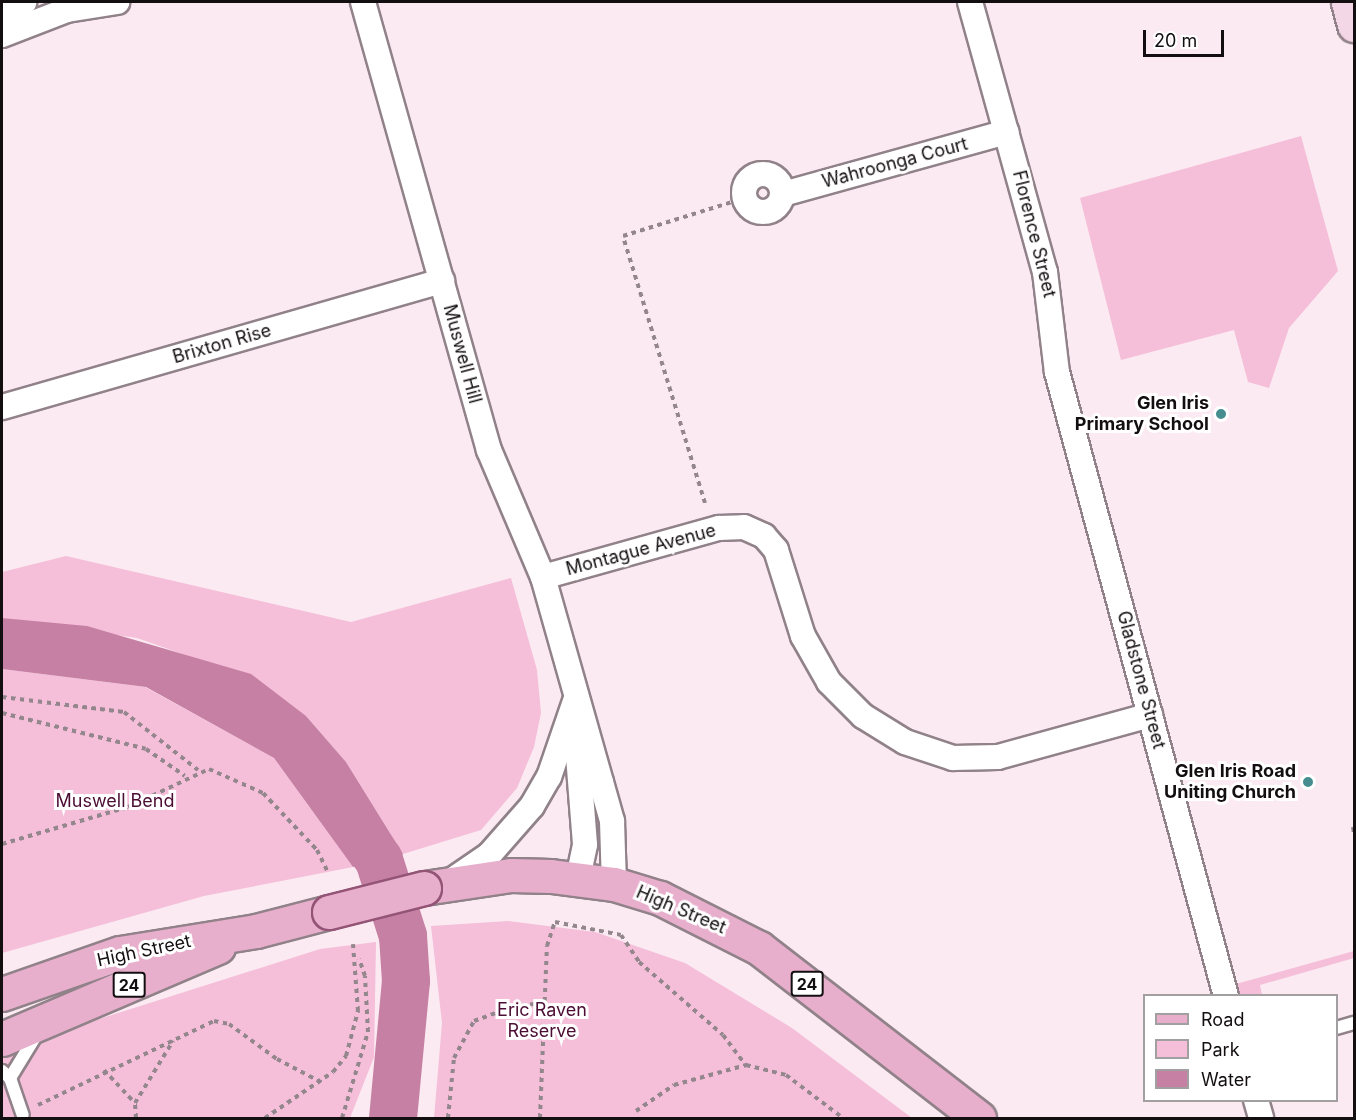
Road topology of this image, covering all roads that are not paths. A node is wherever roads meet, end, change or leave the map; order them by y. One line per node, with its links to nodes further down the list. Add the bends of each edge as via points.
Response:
1 (24, 2): 7 (street)
2 (117, 2): 6 (street)
3 (363, 2): 12 (street, Muswell Hill)
4 (970, 2): 10 (street, Florence Street)
5 (1348, 2): 8 (main road)
6 (55, 8): 9 (street)
7 (2, 17)
8 (1354, 25)
9 (2, 35)
10 (1007, 132): 11 (street, Wahroonga Court, via 783,194 779,181 762,173 746,184); 14 (street, Florence Street, via 1045,272 1057,372)
11 (745, 198)
12 (442, 281): 13 (street, Brixton Rise); 15 (street, Muswell Hill, via 489,450)
13 (2, 407)
14 (1084, 469): 17 (street, Gladstone Street)
15 (543, 577): 16 (street, Muswell Hill); 17 (street, Montague Avenue, via 719,528 744,527 764,536 776,550 803,636 829,682 863,716 905,742 953,758 998,758)
16 (575, 701): 18 (street, Muswell Hill, via 585,845); 19 (street, Muswell Hill, via 612,821); 20 (street, via 549,777 532,806 489,855)
17 (1150, 715): 23 (street, Gladstone Street)
18 (578, 878): 19 (main road, High Street / 24); 20 (main road, High Street / 24, via 511,875)
19 (614, 884): 31 (main road, High Street / 24, via 696,913 759,948)
20 (435, 886): 21 (main road, High Street / 24, bridge)
21 (256, 931): 22 (main road, High Street / 24, via 120,953); 24 (main road, High Street / 24)
22 (2, 994)
23 (1225, 994)
24 (48, 1019): 27 (main road, High Street / 24); 28 (lane)
25 (1354, 1023): 26 (lane)
26 (1338, 1027)
27 (2, 1039)
28 (6, 1075): 30 (lane)
29 (1256, 1102): 32 (street)
30 (23, 1115)
31 (979, 1119)
32 (1261, 1119)

